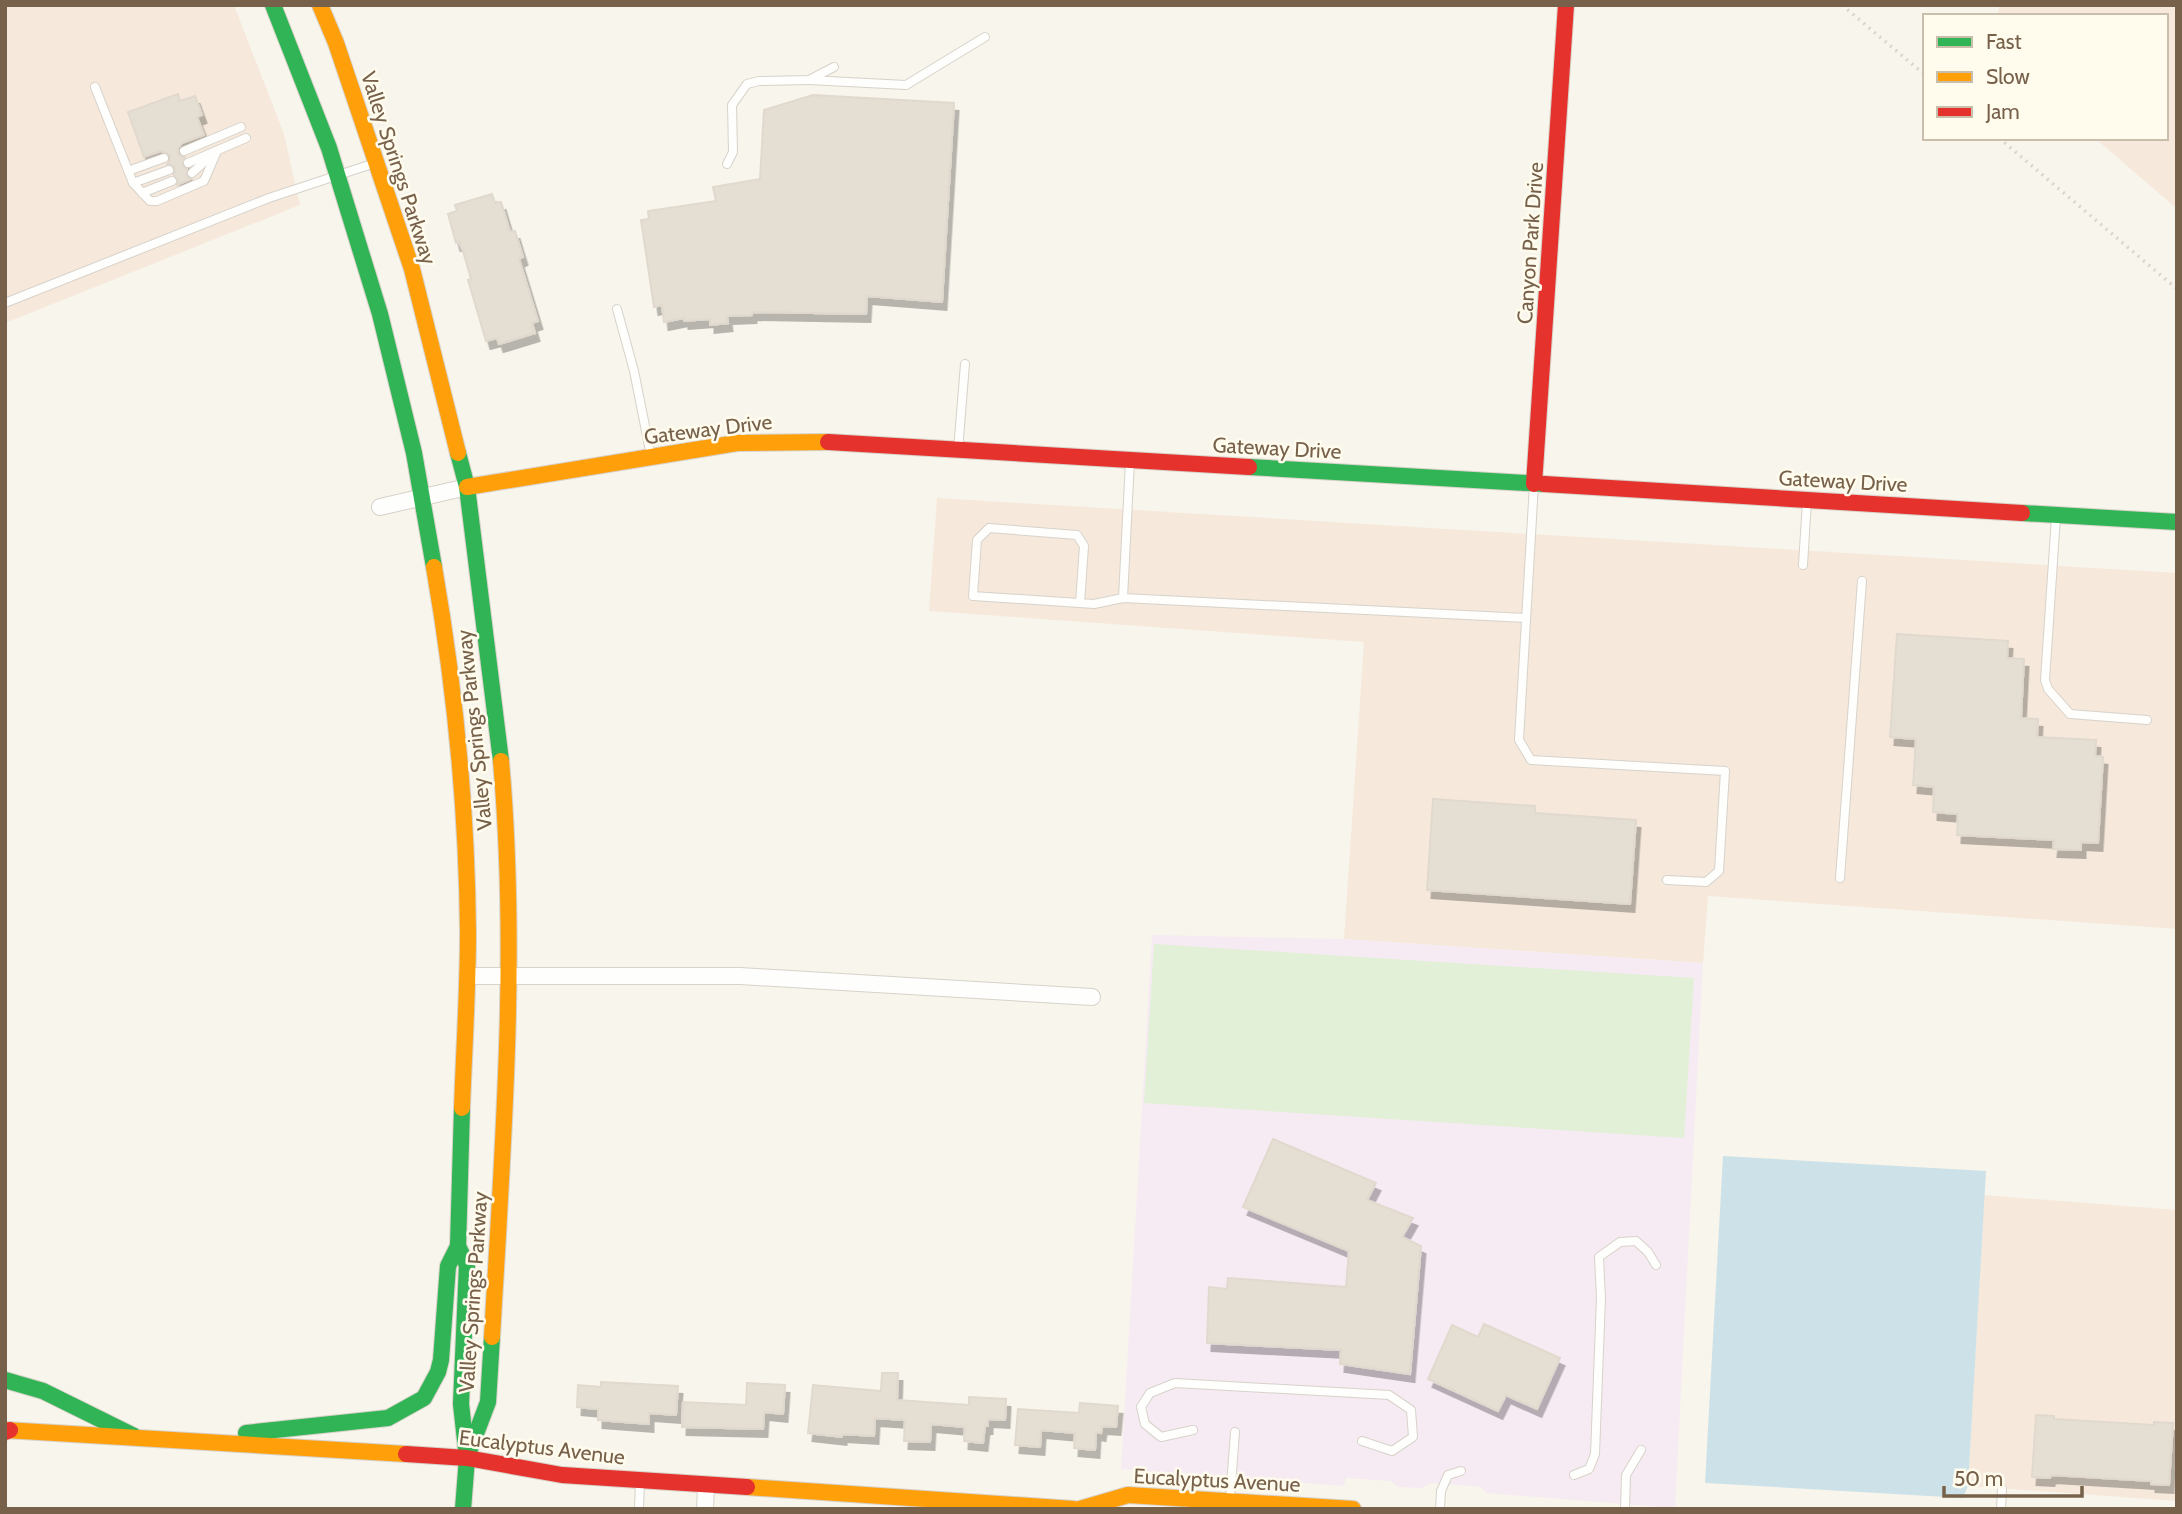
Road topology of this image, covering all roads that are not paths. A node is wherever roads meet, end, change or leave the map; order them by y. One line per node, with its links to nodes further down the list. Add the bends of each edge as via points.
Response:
1 (274, 5): 19 (main road, Valley Springs Parkway)
2 (320, 5): 14 (main road, Valley Springs Parkway)
3 (1566, 5): 29 (main road, Canyon Park Drive)
4 (985, 37): 6 (lane, via 906,85)
5 (834, 67): 6 (lane)
6 (809, 80): 15 (lane, via 747,84 732,105 733,152)
7 (96, 87): 17 (lane)
8 (242, 127): 10 (lane)
9 (246, 138): 11 (lane)
10 (184, 151)
11 (217, 151): 13 (lane); 18 (lane); 22 (lane, via 204,181 157,201)
12 (164, 158): 17 (lane)
13 (188, 163)
14 (377, 163): 19 (lane); 30 (main road, Valley Springs Parkway, via 412,269)
15 (727, 164)
16 (169, 170): 21 (lane)
17 (128, 171): 21 (lane)
18 (192, 173)
19 (337, 175): 23 (lane); 31 (main road, Valley Springs Parkway, via 380,314)
20 (172, 181): 22 (lane)
21 (132, 183): 22 (lane)
22 (142, 193)
23 (5, 303)
24 (617, 309): 27 (lane)
25 (965, 364): 26 (lane)
26 (958, 450): 27 (main road, Gateway Drive, via 813,441 737,443); 28 (main road, Gateway Drive)
27 (651, 456): 30 (main road, Gateway Drive)
28 (1130, 460): 29 (main road, Gateway Drive); 38 (lane)
29 (1534, 484): 32 (main road, Gateway Drive); 40 (lane)
30 (467, 487): 31 (street, Gateway Drive); 45 (main road, Valley Springs Parkway, via 506,820)
31 (422, 498): 33 (street, Gateway Drive); 44 (main road, Valley Springs Parkway, via 457,731 465,831)
32 (1807, 500): 34 (main road, Gateway Drive); 36 (lane)
33 (380, 507)
34 (2056, 515): 35 (main road, Gateway Drive); 41 (lane, via 2048,689 2070,715)
35 (2177, 522)
36 (1803, 565)
37 (1861, 581): 42 (lane)
38 (1123, 597): 39 (lane); 40 (lane)
39 (1080, 603): 39 (lane, via 973,596 976,540 989,528 1077,535 1084,546)
40 (1526, 618): 43 (lane, via 1519,740 1531,760 1725,771 1719,871 1706,882)
41 (2147, 720)
42 (1840, 878)
43 (1667, 880)
44 (468, 976): 45 (street); 47 (main road, Valley Springs Parkway)
45 (508, 976): 46 (street, via 740,976); 57 (main road, Valley Springs Parkway, via 508,1070 488,1402)
46 (1093, 998)
47 (458, 1246): 54 (main road, via 448,1266 438,1372 424,1398 414,1406 388,1418); 57 (main road, Valley Springs Parkway, via 467,1265 461,1404)
48 (1656, 1265): 59 (lane, via 1636,1241 1620,1242 1599,1256 1595,1454 1589,1469)
49 (5, 1380): 53 (main road, via 43,1391)
50 (1194, 1430): 55 (lane, via 1161,1437 1145,1424 1141,1407 1150,1392 1175,1383 1389,1395 1411,1410 1413,1437 1392,1451)
51 (7, 1431): 53 (main road, Eucalyptus Avenue)
52 (1235, 1432): 63 (lane)
53 (134, 1436): 54 (main road, Eucalyptus Avenue)
54 (189, 1440): 57 (main road, Eucalyptus Avenue)
55 (1362, 1441)
56 (1641, 1450): 71 (lane, via 1626,1475)
57 (467, 1458): 60 (main road, Eucalyptus Avenue, via 562,1475); 64 (main road)
58 (1461, 1471): 70 (lane, via 1448,1475)
59 (1574, 1475)
60 (640, 1481): 61 (main road, Eucalyptus Avenue); 65 (lane)
61 (706, 1486): 66 (street); 67 (main road, Eucalyptus Avenue)
62 (2002, 1489): 72 (lane)
63 (1230, 1502): 68 (main road, Eucalyptus Avenue, via 1128,1494); 69 (main road, Eucalyptus Avenue)
64 (463, 1509)
65 (639, 1509)
66 (705, 1509)
67 (1074, 1509)
68 (1080, 1509)
69 (1353, 1509)
70 (1440, 1509)
71 (1625, 1509)
72 (2001, 1509)

